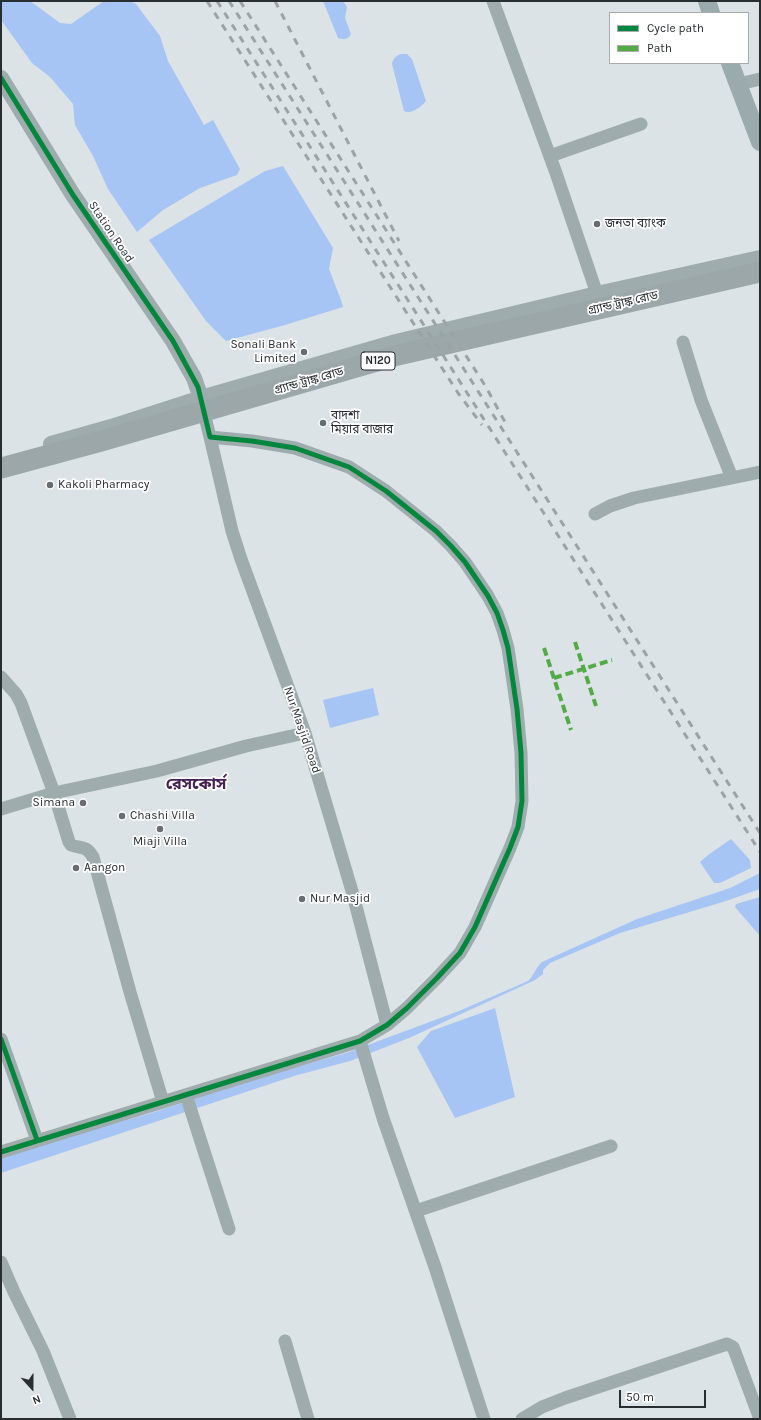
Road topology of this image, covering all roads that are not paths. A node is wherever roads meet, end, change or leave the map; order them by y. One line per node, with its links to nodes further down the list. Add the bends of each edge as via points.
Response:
1 (493, 1): 10 (street)
2 (707, 1): 3 (main road)
3 (711, 12)
4 (730, 64): 7 (main road)
5 (1, 78): 16 (street, Station Road, via 74,195 173,341 194,378)
6 (760, 79): 7 (street)
7 (738, 84): 9 (main road)
8 (641, 124): 10 (street)
9 (760, 142)
10 (550, 156): 14 (street)
11 (760, 258): 14 (street)
12 (760, 272): 20 (highway, গ্র্যান্ড ট্রাঙ্ক রোড / N120, via 398,355 101,442)
13 (760, 282): 17 (street, via 460,346)
14 (597, 294): 16 (street, via 396,342)
15 (683, 342): 23 (street, via 701,400)
16 (201, 398): 17 (street, Nur Masjid Road); 19 (street)
17 (206, 421): 18 (street, Nur Masjid Road); 22 (street)
18 (210, 437): 26 (street, Nur Masjid Road, via 238,552); 29 (street, via 295,448 349,467 368,479 436,531 451,546 488,596 503,630 513,681 521,753 522,801 518,827 488,899 460,953 436,980)
19 (1, 458)
20 (1, 468)
21 (760, 472): 23 (street)
22 (1, 478)
23 (732, 478): 24 (street, via 634,498)
24 (595, 514)
25 (1, 677): 27 (street, via 21,703)
26 (305, 733): 27 (street, via 246,746 157,771); 29 (street, Nur Masjid Road, via 352,890)
27 (54, 793): 28 (street); 33 (street, via 69,842 71,845 89,850 93,857)
28 (1, 810)
29 (387, 1025): 31 (street)
30 (1, 1039): 34 (street)
31 (360, 1041): 32 (street); 37 (street, via 383,1118)
32 (186, 1095): 33 (street); 38 (street)
33 (163, 1102): 34 (street)
34 (37, 1140): 36 (street)
35 (611, 1146): 37 (street)
36 (1, 1152)
37 (416, 1211): 43 (street)
38 (228, 1229)
39 (1, 1262): 41 (street)
40 (285, 1341): 42 (street)
41 (70, 1419)
42 (308, 1419)
43 (484, 1419)
44 (522, 1419): 45 (street, via 542,1407 565,1398 727,1344 733,1347)
45 (760, 1419)

